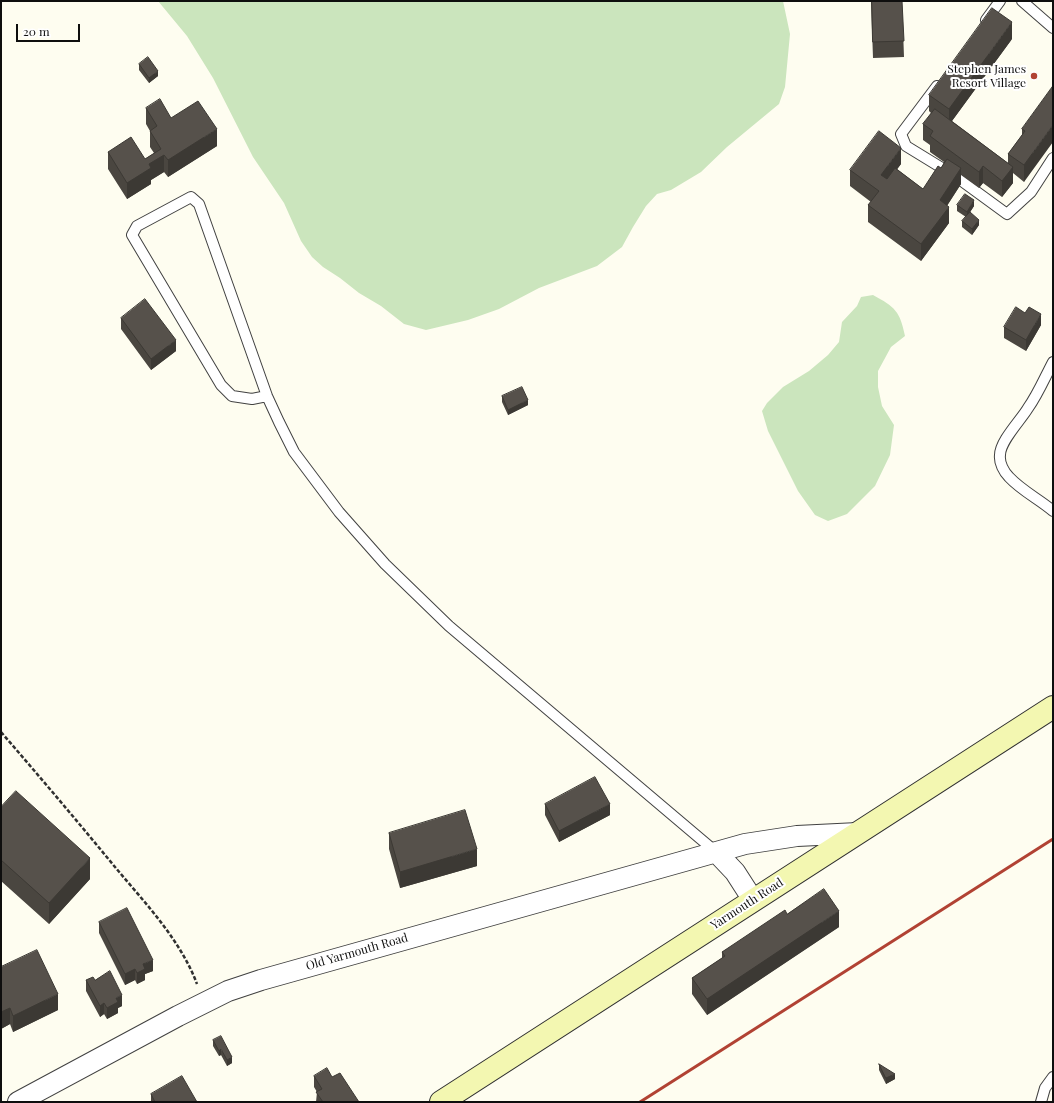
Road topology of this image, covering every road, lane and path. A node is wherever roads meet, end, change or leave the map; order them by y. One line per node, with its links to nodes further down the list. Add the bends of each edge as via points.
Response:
1 (1000, 1): 3 (lane)
2 (1022, 1): 4 (lane)
3 (981, 26)
4 (1053, 28)
5 (944, 77): 6 (lane, via 901,134 906,146 955,176 1007,214 1031,192)
6 (1053, 158)
7 (1053, 362): 9 (lane, via 999,454 1008,477)
8 (267, 396): 8 (lane, via 198,204 191,197 137,226 132,236 221,385 232,396 252,399); 13 (lane, via 294,452 339,512 385,564 449,626)
9 (1053, 511)
10 (1053, 707): 12 (main road, Yarmouth Road)
11 (1, 732): 15 (path, via 147,903 193,974)
12 (858, 834): 13 (street, Old Yarmouth Road, via 770,839); 14 (main road, Yarmouth Road)
13 (716, 852): 14 (street, via 735,872); 15 (street, Old Yarmouth Road, via 290,971 228,991)
14 (753, 900): 18 (main road, Yarmouth Road)
15 (204, 1003): 17 (street, Old Yarmouth Road)
16 (1053, 1076): 19 (lane, via 1045,1088)
17 (18, 1102)
18 (441, 1102)
19 (1041, 1102)

